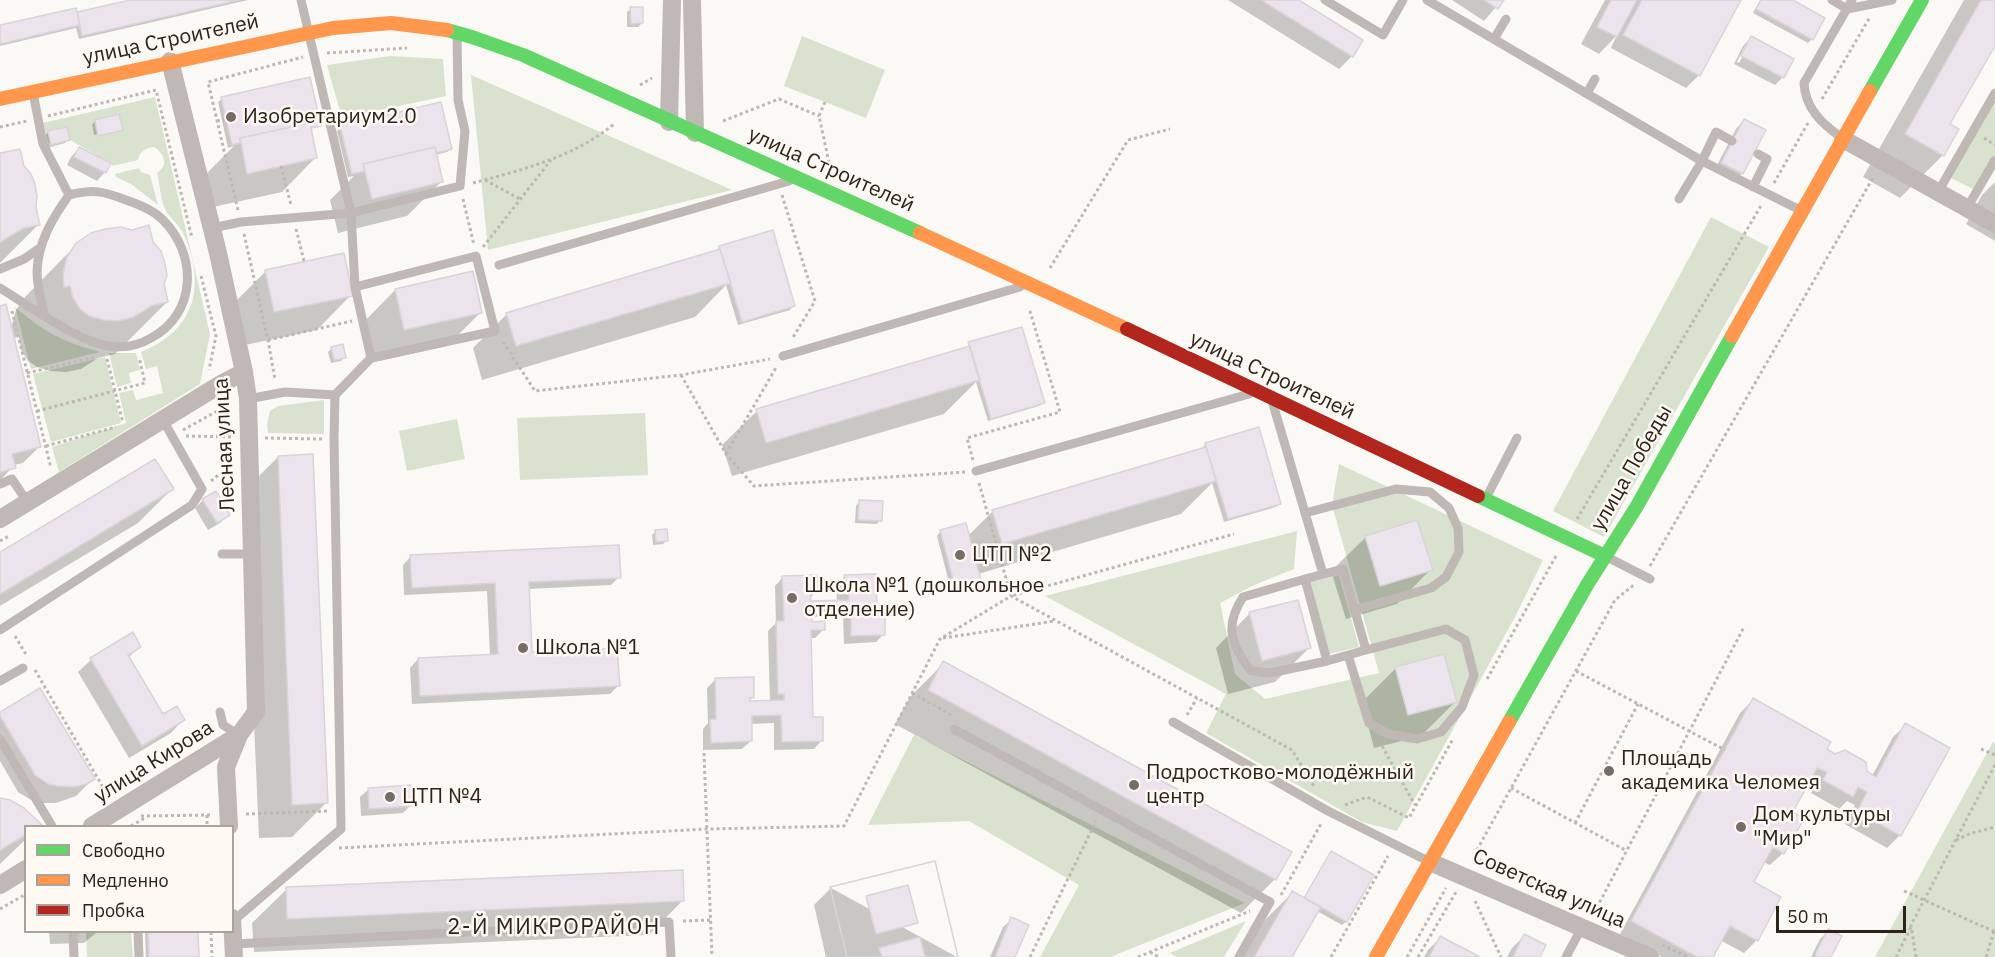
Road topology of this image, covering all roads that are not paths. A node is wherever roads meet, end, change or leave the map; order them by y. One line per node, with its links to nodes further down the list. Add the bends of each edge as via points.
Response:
1 (301, 0): 12 (lane)
2 (672, 0): 21 (street, via 666,33)
3 (692, 0): 22 (street)
4 (1325, 0): 5 (lane, via 1383,35)
5 (1403, 0)
6 (1427, 0): 14 (lane)
7 (1832, 0): 10 (lane)
8 (1892, 0): 10 (lane)
9 (1922, 0): 23 (street, улица Победы)
10 (1850, 4): 23 (lane, via 1804,83 1814,112)
11 (1506, 19): 14 (lane)
12 (310, 33): 13 (street, улица Строителей, via 345,25 393,23); 15 (street, улица Строителей); 35 (lane)
13 (457, 33): 21 (street, улица Строителей, via 509,50); 35 (lane, via 458,100 465,131 460,186)
14 (1494, 39): 18 (lane)
15 (170, 61): 17 (street, улица Строителей); 37 (street, Лесная улица)
16 (1595, 79): 18 (lane)
17 (32, 92): 20 (street, улица Строителей); 31 (lane, via 43,144)
18 (1587, 93): 27 (lane)
19 (1995, 93): 30 (lane)
20 (0, 99)
21 (669, 122): 22 (street, улица Строителей)
22 (694, 133): 28 (street, улица Строителей)
23 (1843, 139): 30 (street); 34 (street, улица Победы)
24 (1732, 141): 27 (lane, via 1716,132)
25 (1758, 154): 29 (lane, via 1767,159)
26 (1995, 160): 33 (lane)
27 (1702, 161): 29 (lane); 32 (lane)
28 (800, 178): 39 (lane); 41 (street, улица Строителей)
29 (1753, 187): 34 (lane)
30 (1938, 192): 33 (street)
31 (69, 195): 38 (lane, via 46,229); 44 (lane, via 90,190 108,193 161,218 178,238 188,286 182,308 164,332 136,346 106,345 86,339)
32 (1679, 199)
33 (1967, 208): 36 (street)
34 (1801, 210): 62 (street, улица Победы, via 1637,506)
35 (351, 213): 37 (lane); 42 (lane)
36 (1995, 224)
37 (212, 228): 47 (street, Лесная улица)
38 (40, 248): 40 (lane); 44 (lane, via 37,273)
39 (499, 265)
40 (0, 269)
41 (1028, 284): 45 (lane); 48 (street, улица Строителей)
42 (355, 287): 46 (lane); 46 (lane, via 476,256 495,331)
43 (3, 290): 44 (lane)
44 (44, 314)
45 (783, 356)
46 (371, 358): 49 (lane)
47 (244, 372): 50 (street, Лесная улица); 52 (street, via 221,384)
48 (1257, 392): 51 (street, улица Строителей); 54 (lane)
49 (335, 395): 50 (lane, via 277,393); 84 (lane, via 341,829)
50 (248, 399): 61 (street, Лесная улица)
51 (1272, 399): 56 (street, улица Строителей); 58 (lane)
52 (168, 428): 57 (street); 67 (lane, via 202,489 192,505)
53 (1517, 438): 56 (lane)
54 (976, 471)
55 (0, 484): 57 (lane, via 12,479)
56 (1485, 499): 62 (street, улица Строителей)
57 (28, 503): 59 (street)
58 (1305, 513): 63 (lane); 66 (lane, via 1396,489 1430,492 1449,508 1458,528 1459,552 1446,577 1431,588)
59 (0, 519)
60 (222, 554): 61 (lane)
61 (252, 554): 76 (street, Лесная улица, via 256,712)
62 (1605, 555): 64 (lane); 81 (street, улица Победы)
63 (1323, 574): 65 (lane); 66 (lane, via 1343,568)
64 (1648, 577)
65 (1305, 579): 70 (lane); 70 (lane, via 1243,597 1234,610 1230,629 1238,655 1251,671 1270,673)
66 (1354, 609): 68 (lane)
67 (4, 627)
68 (1366, 650): 69 (lane); 69 (lane, via 1446,628 1466,640 1474,675 1462,707 1441,732 1417,739 1388,734 1369,723)
69 (1348, 655): 70 (lane)
70 (1327, 661)
71 (23, 668): 72 (lane)
72 (0, 681)
73 (220, 712): 76 (lane, via 223,724)
74 (1177, 725): 81 (lane, via 1328,811)
75 (954, 729): 93 (lane, via 1270,902)
76 (239, 735): 78 (street, Лесная улица, via 226,768); 80 (street, улица Кирова)
77 (1, 743): 79 (lane)
78 (228, 820)
79 (51, 825)
80 (94, 825)
81 (1430, 862): 85 (street, Советская улица); 94 (street, улица Победы)
82 (24, 870): 83 (street)
83 (0, 885)
84 (234, 918)
85 (1588, 920): 95 (lane); 96 (street, Советская улица)
86 (73, 933): 90 (lane)
87 (138, 933): 91 (lane)
88 (233, 933): 89 (street)
89 (234, 951): 92 (lane, via 669,922)
90 (74, 957)
91 (139, 957)
92 (671, 957)
93 (1239, 957)
94 (1376, 957)
95 (1566, 957)
96 (1650, 957)

